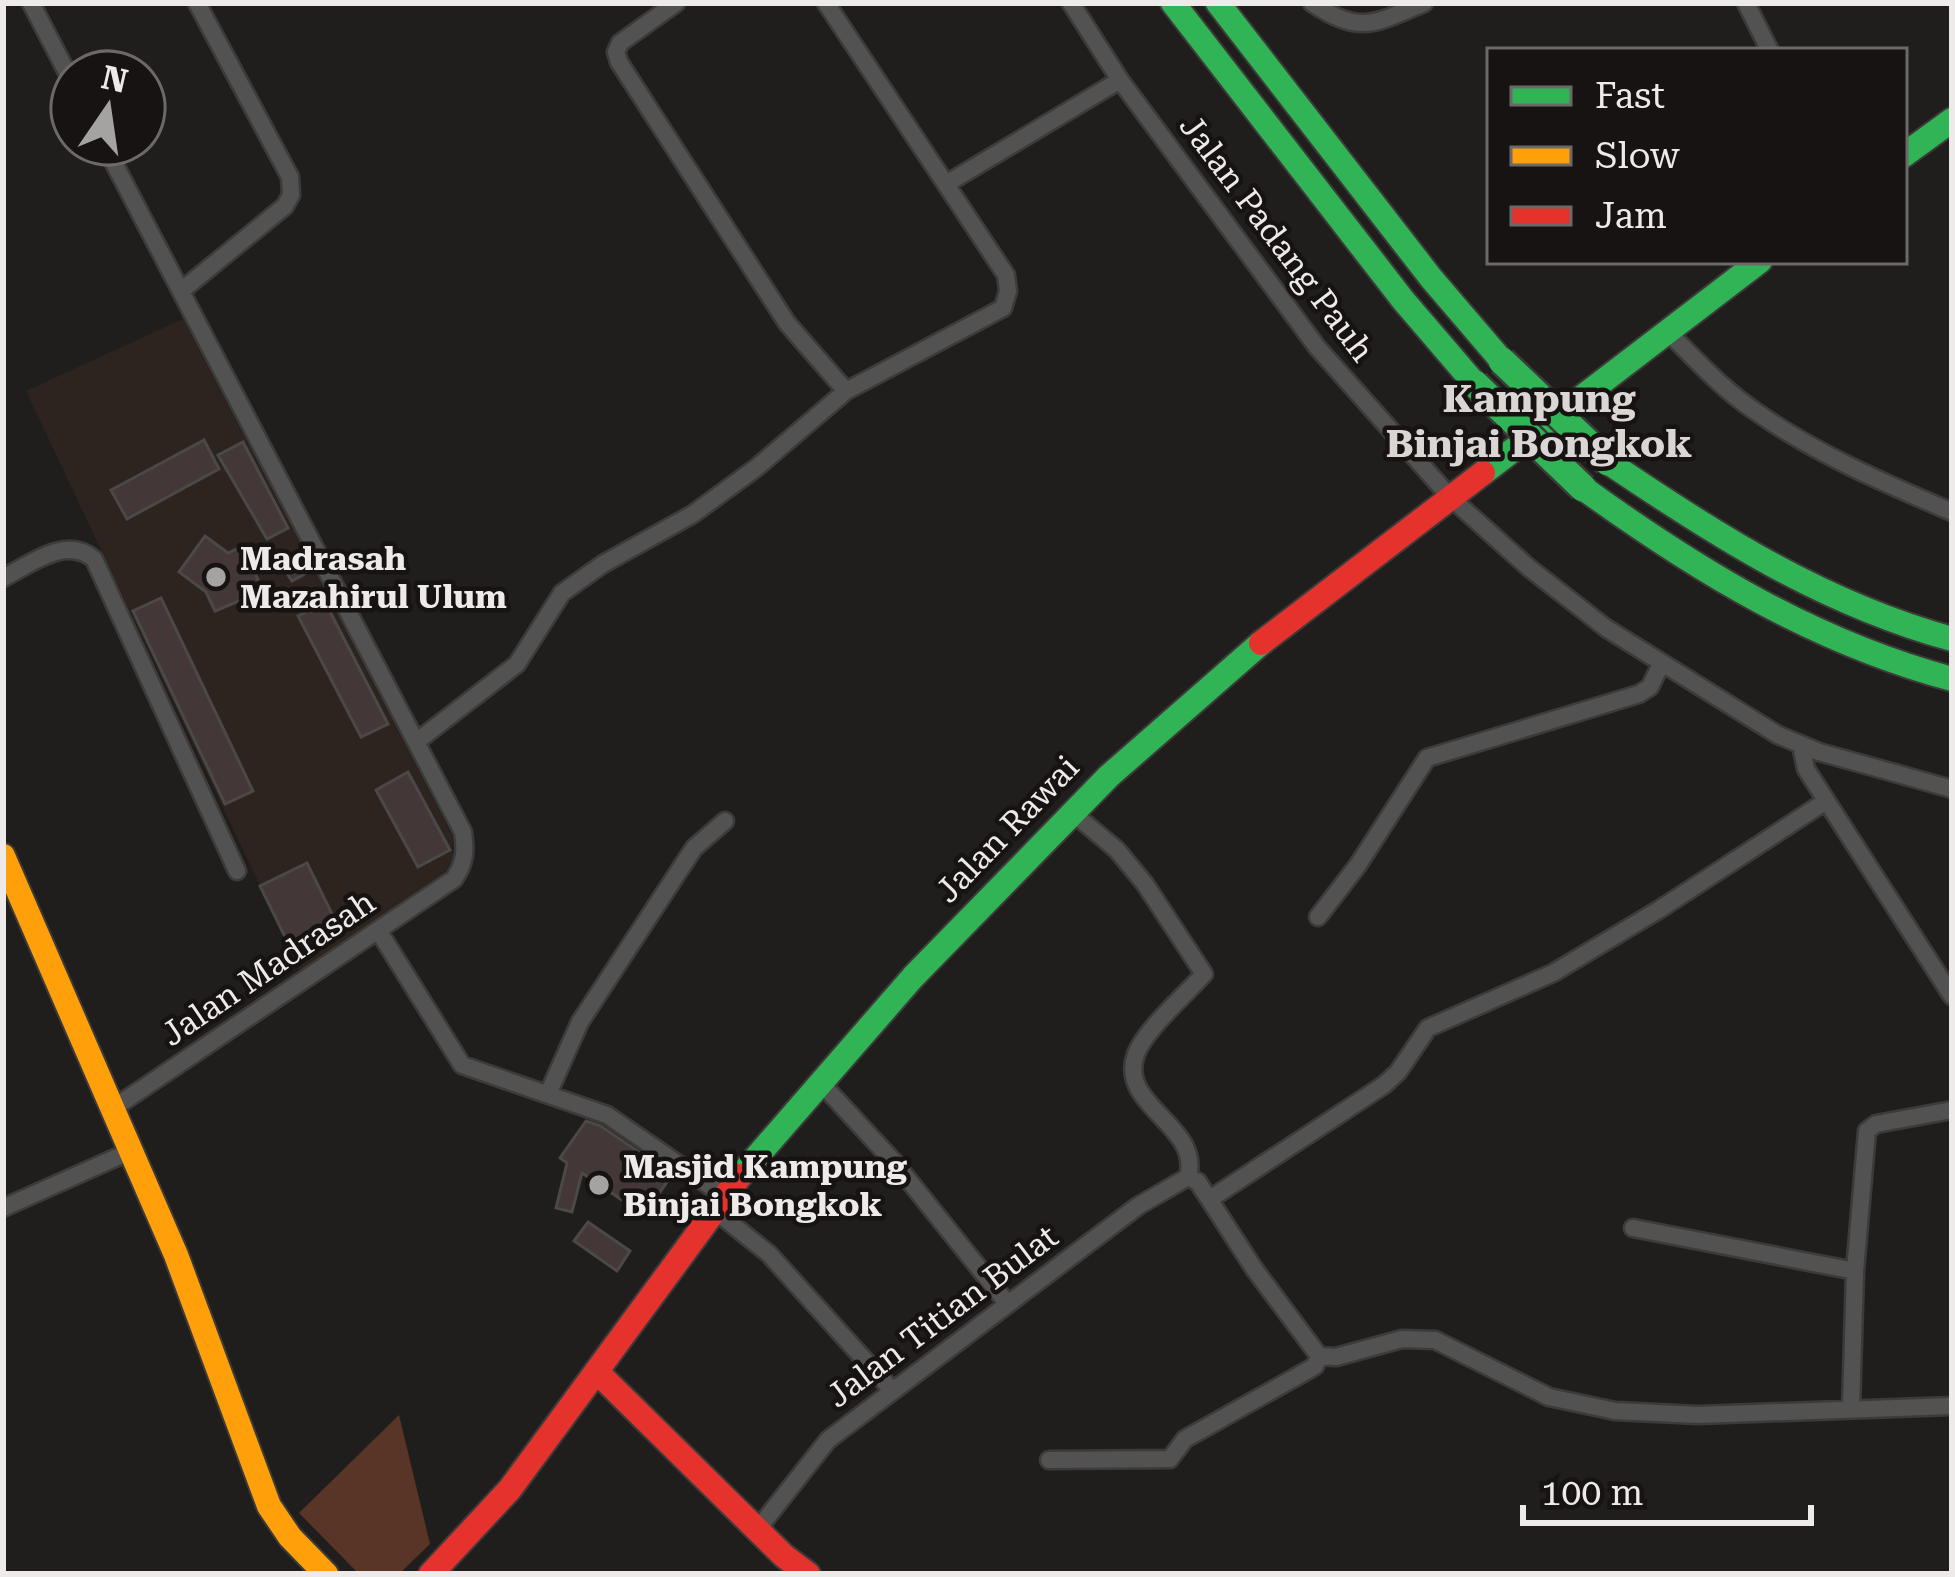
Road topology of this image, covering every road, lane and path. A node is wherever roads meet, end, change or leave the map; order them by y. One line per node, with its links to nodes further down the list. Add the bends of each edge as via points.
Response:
1 (31, 3): 12 (street)
2 (197, 3): 19 (street, via 292,186 285,206)
3 (676, 3): 21 (street, via 620,43 619,62 788,323)
4 (826, 3): 17 (street)
5 (1071, 3): 13 (street, Jalan Padang Pauh)
6 (1173, 3): 27 (main road, bridge, via 1402,300 1583,488 1792,623)
7 (1218, 3): 25 (main road, bridge, via 1431,278 1502,361 1608,462 1809,588)
8 (1312, 3): 9 (street, via 1360,26)
9 (1424, 3)
10 (1746, 3): 11 (street)
11 (1768, 47)
12 (54, 48)
13 (1120, 80): 17 (street); 22 (street, Jalan Padang Pauh, via 1317,347)
14 (1952, 120): 15 (main road)
15 (1907, 153)
16 (117, 168): 19 (street)
17 (946, 184): 21 (street, via 1006,275 1003,308)
18 (1756, 264): 20 (main road, Jalan Rawai)
19 (181, 291): 28 (street)
20 (1666, 330): 22 (main road, Jalan Rawai); 23 (street, via 1753,410 1809,446)
21 (846, 392): 28 (street, via 693,514 562,593 518,664)
22 (1450, 497): 26 (street, via 1564,599); 32 (main road, Jalan Rawai, via 1265,640)
23 (1952, 512)
24 (3, 578): 35 (street, via 66,548 94,560)
25 (1952, 639)
26 (1661, 664): 29 (street); 36 (street, via 1639,694 1427,758)
27 (1952, 679)
28 (416, 742): 37 (street, Jalan Madrasah, via 463,832 464,864)
29 (1801, 746): 30 (street); 31 (street)
30 (1952, 789)
31 (1826, 801): 38 (street); 45 (street, via 1553,974 1428,1028 1384,1085)
32 (1073, 813): 39 (main road, Jalan Rawai); 44 (street, via 1118,850 1204,974 1142,1044 1132,1070 1137,1088 1187,1148)
33 (725, 821): 40 (street, via 694,848 593,1002)
34 (3, 856): 41 (main road)
35 (237, 871)
36 (1318, 917)
37 (378, 931): 40 (street, via 462,1065); 41 (street, Jalan Madrasah)
38 (1952, 996)
39 (820, 1082): 46 (main road, Jalan Rawai); 50 (street)
40 (548, 1094): 46 (street, via 607,1115)
41 (115, 1107): 43 (main road)
42 (1952, 1110): 49 (street, via 1869,1128)
43 (133, 1150): 47 (street); 58 (main road, via 269,1506)
44 (1188, 1177): 45 (street); 50 (street, Jalan Titian Bulat)
45 (1210, 1199): 51 (street)
46 (718, 1202): 52 (main road, Jalan Rawai); 53 (street)
47 (3, 1208)
48 (1633, 1228): 49 (street)
49 (1855, 1271): 55 (street)
50 (1007, 1303): 53 (street, Jalan Titian Bulat)
51 (1319, 1356): 55 (street, via 1418,1337 1549,1396 1615,1411); 56 (street, via 1315,1366 1186,1439 1170,1460)
52 (597, 1372): 57 (main road); 59 (main road, Jalan Rawai, via 481,1524)
53 (891, 1389): 57 (street, Jalan Titian Bulat, via 827,1440)
54 (1952, 1406): 55 (street)
55 (1851, 1409)
56 (1049, 1460)
57 (757, 1530): 60 (main road)
58 (326, 1574)
59 (431, 1574)
60 (808, 1574)

